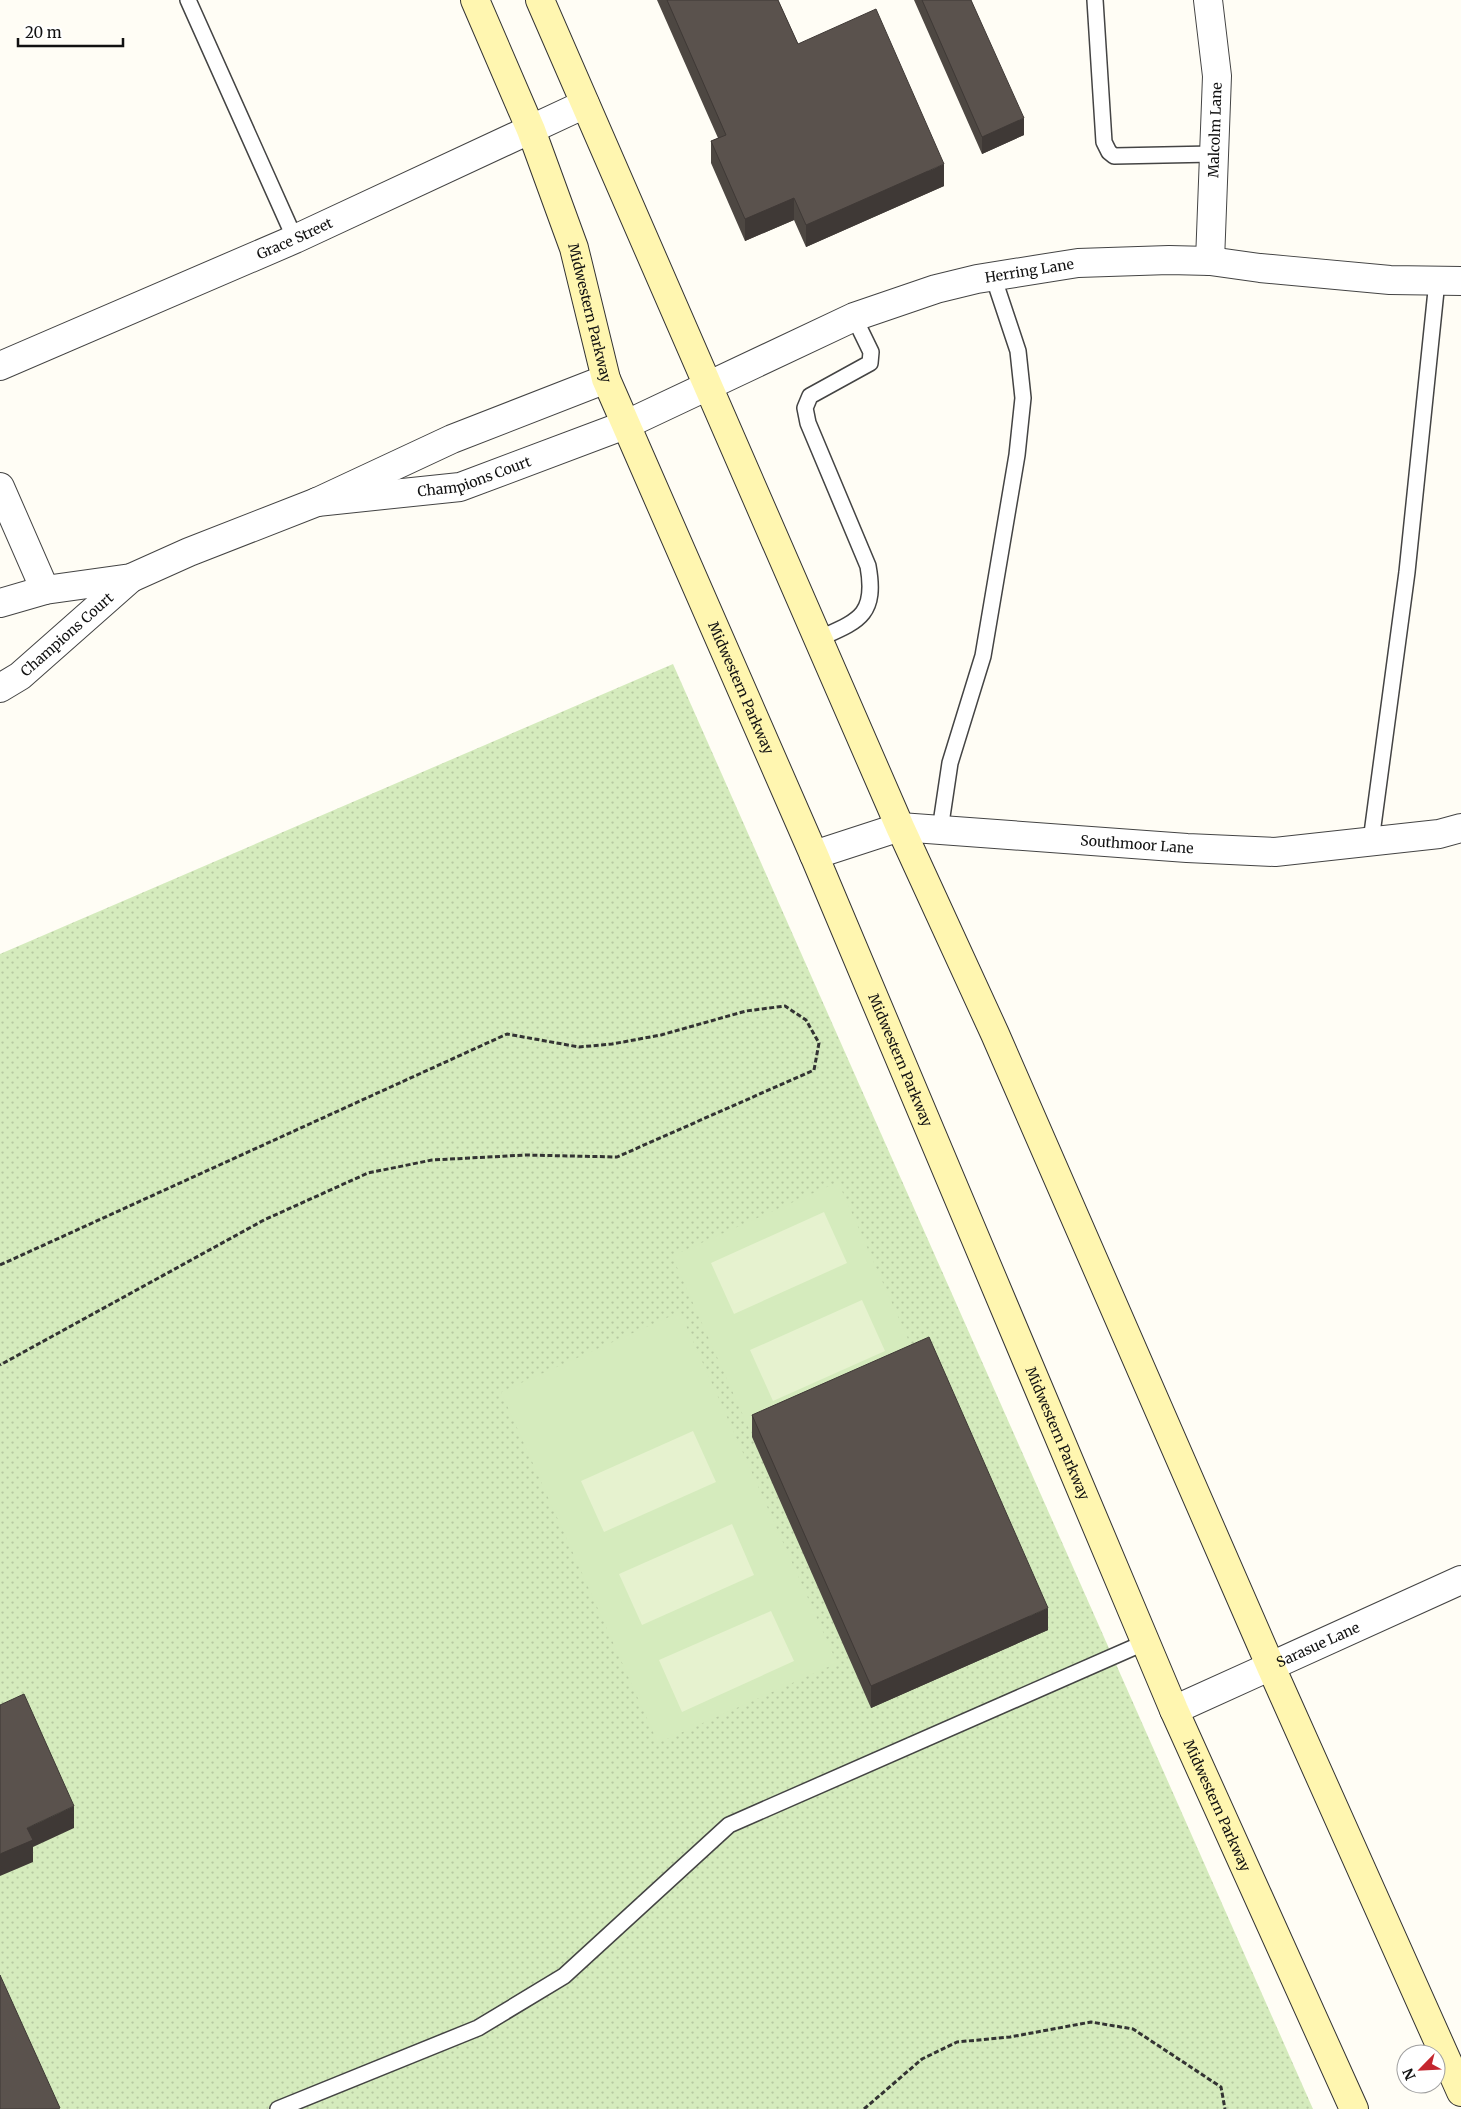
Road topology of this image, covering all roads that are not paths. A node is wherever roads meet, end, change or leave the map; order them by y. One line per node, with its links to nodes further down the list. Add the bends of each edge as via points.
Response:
1 (188, 0): 9 (lane)
2 (475, 0): 7 (main road, Midwestern Parkway)
3 (540, 0): 6 (main road)
4 (1095, 0): 8 (lane, via 1104,142 1109,152 1114,156)
5 (1208, 0): 8 (street, Malcolm Lane, via 1217,76)
6 (585, 104): 7 (street, Grace Street); 16 (main road)
7 (531, 130): 9 (street, Grace Street); 15 (main road, Midwestern Parkway, via 574,248)
8 (1213, 154): 10 (street, Malcolm Lane)
9 (294, 239): 14 (street, Grace Street)
10 (1210, 261): 11 (street, Herring Lane, via 1078,263); 12 (street, Herring Lane, via 1350,277)
11 (993, 276): 13 (street, Herring Lane, via 936,289); 27 (lane, via 1018,351 1023,398 1017,455 983,656 950,764)
12 (1449, 281): 28 (lane)
13 (854, 317): 16 (street, Herring Lane); 23 (lane, via 871,352 870,363 810,396 805,408 808,423 868,566 872,583 867,610 852,624)
14 (0, 366)
15 (606, 378): 17 (main road, Midwestern Parkway); 19 (street, Champions Court, via 452,439)
16 (707, 385): 17 (street, Herring Lane); 23 (main road)
17 (625, 425): 19 (street, Champions Court, via 460,487); 29 (main road, Midwestern Parkway)
18 (0, 486): 21 (street)
19 (318, 502): 20 (street, Champions Court)
20 (131, 578): 21 (street, Champions Court); 24 (street, Champions Court, via 20,676)
21 (45, 590): 22 (street, Champions Court)
22 (0, 603)
23 (818, 639): 25 (main road)
24 (0, 688)
25 (900, 827): 27 (street, Southmoor Lane); 29 (street, Southmoor Lane); 32 (main road, via 995,1034)
26 (1461, 828): 28 (street, Southmoor Lane, via 1439,834)
27 (940, 830): 28 (street, Southmoor Lane, via 1275,852)
28 (1371, 841)
29 (814, 855): 31 (main road, Midwestern Parkway)
30 (1461, 1580): 32 (street, Sarasue Lane)
31 (1146, 1642): 33 (main road, Midwestern Parkway); 35 (lane, via 729,1825 564,1976 478,2028)
32 (1271, 1667): 33 (street, Sarasue Lane); 34 (main road)
33 (1174, 1710): 36 (main road, Midwestern Parkway)
34 (1461, 2092)
35 (278, 2109)
36 (1354, 2109)

